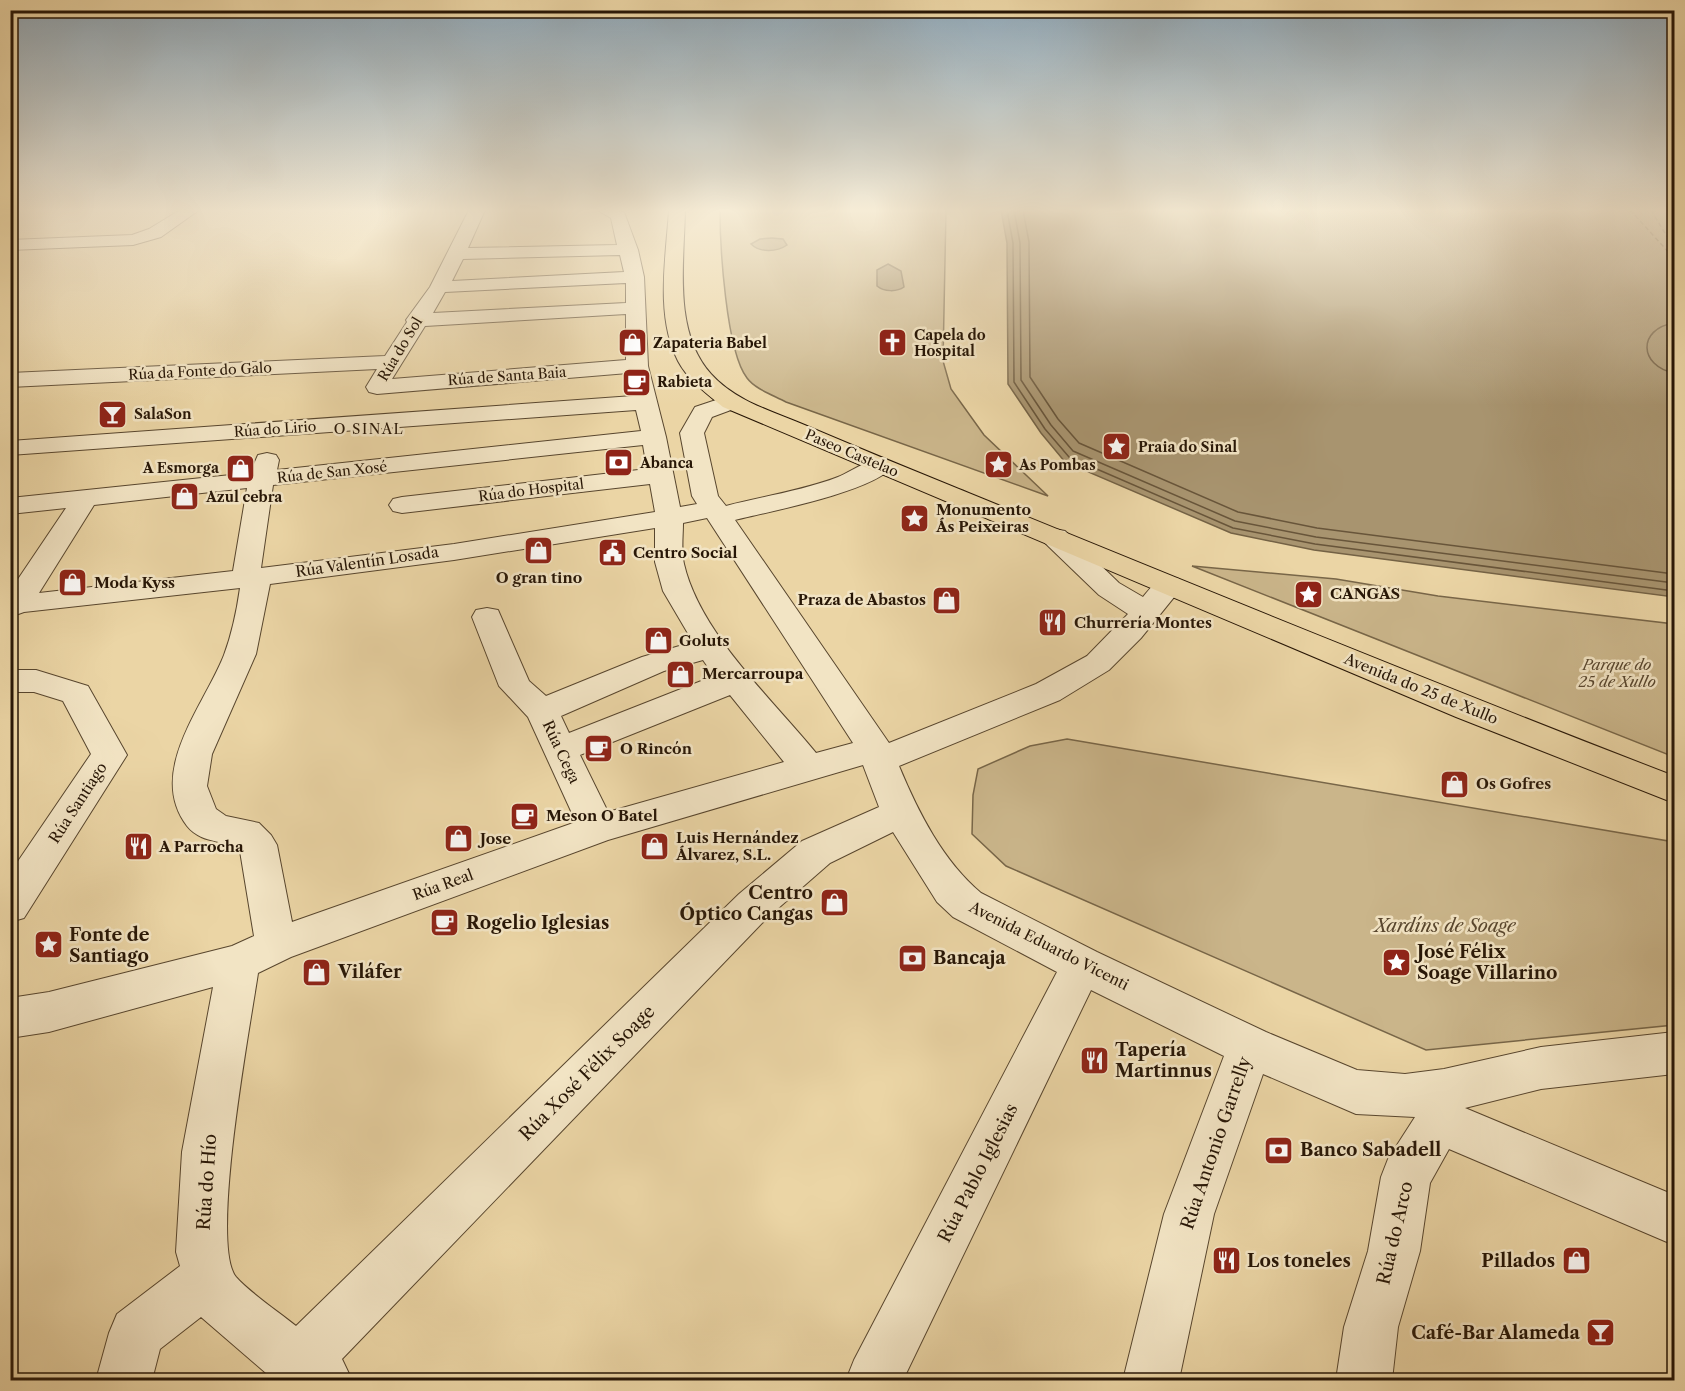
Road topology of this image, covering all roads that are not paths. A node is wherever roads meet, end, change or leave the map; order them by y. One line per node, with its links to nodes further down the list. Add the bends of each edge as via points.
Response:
1 (445, 275): 4 (street, Rúa do Sol)
2 (675, 275): 12 (main road, Paseo Castelao, via 680,338 689,361 706,382)
3 (635, 277): 4 (street); 5 (street)
4 (439, 287): 6 (street, Rúa do Sol)
5 (635, 308): 6 (street); 8 (street)
6 (416, 320): 7 (street, Rúa do Sol)
7 (390, 362): 9 (street, Rúa da Fonte do Galo); 10 (street, Rúa do Sol)
8 (637, 366): 10 (street, Rúa de Santa Baia); 11 (street)
9 (10, 380)
10 (377, 387): 14 (street, Rúa do Sol)
11 (646, 402): 13 (street, Rúa do Lirio); 16 (street)
12 (731, 402): 19 (main road, Paseo Castelao); 24 (street, Avenida Eduardo Vicenti, via 702,412 692,433 705,496)
13 (401, 421): 14 (street, Rúa do Lirio); 18 (street, via 396,440)
14 (355, 424): 15 (street, Rúa do Lirio)
15 (286, 429): 17 (street, Rúa do Lirio); 21 (street, via 268,454)
16 (654, 437): 18 (street, Rúa de San Xosé); 20 (street)
17 (10, 448)
18 (399, 465): 21 (street, Rúa de San Xosé); 26 (street)
19 (880, 466): 24 (street, Rúa Valentín Losada, via 846,483); 27 (main road, Paseo Castelao)
20 (661, 475): 25 (street); 26 (street, Rúa do Hospital)
21 (261, 479): 22 (street, Rúa de San Xosé); 28 (street, via 247,567)
22 (85, 499): 23 (street, Rúa de San Xosé); 30 (street)
23 (10, 506)
24 (717, 513): 25 (street, Rúa Valentín Losada); 38 (street, Avenida Eduardo Vicenti)
25 (669, 518): 26 (street, Rúa Valentín Losada); 33 (street, via 669,562 678,591)
26 (400, 532): 28 (street, Rúa Valentín Losada)
27 (1055, 537): 29 (main road, Paseo Castelao); 31 (street, via 1109,589)
28 (249, 578): 30 (street, Rúa Valentín Losada); 44 (street, via 255,589 240,654 194,754 189,786 201,818 217,829 246,833 258,845)
29 (1169, 585): 31 (street, Rúa Real); 40 (main road, Avenida do 25 de Xullo)
30 (14, 606)
31 (1145, 611): 38 (street, Rúa Real, via 1098,663 1048,692 1003,712)
32 (487, 617): 36 (street, Rúa Cega, via 515,686)
33 (711, 647): 34 (street); 36 (street, via 653,664)
34 (735, 680): 37 (street); 39 (street)
35 (10, 681): 43 (street, Rúa Santiago, via 36,681 76,694 109,755)
36 (542, 711): 37 (street, Rúa Cega)
37 (559, 750): 42 (street, Rúa Cega)
38 (877, 755): 39 (street, Rúa Real); 41 (street, Avenida Eduardo Vicenti)
39 (809, 769): 42 (street, Rúa Real)
40 (1674, 790)
41 (900, 813): 45 (street, Avenida Eduardo Vicenti, via 951,891 968,905); 52 (street, Rúa Xosé Félix Soage, via 816,852 753,906)
42 (598, 829): 44 (street, Rúa Real)
43 (10, 906)
44 (258, 953): 46 (street, Rúa Real, via 49,1012); 51 (street, Rúa do Hío, via 206,1152 202,1252)
45 (1082, 965): 47 (street, Avenida Eduardo Vicenti); 54 (street, Rúa Pablo Iglesias)
46 (10, 1018)
47 (1250, 1047): 49 (street, Avenida Eduardo Vicenti, via 1356,1092 1405,1096); 55 (street, Rúa Antonio Garrelly, via 1189,1214)
48 (1674, 1053): 49 (street, Avenida Eduardo Vicenti, via 1541,1068)
49 (1442, 1106): 50 (street); 56 (street, Rúa do Arco, via 1406,1177 1394,1251 1371,1327)
50 (1674, 1220)
51 (208, 1278): 52 (street, Rúa do Hío, via 213,1292); 53 (street, via 136,1333)
52 (311, 1372)
53 (123, 1380)
54 (874, 1380)
55 (1151, 1380)
56 (1364, 1380)

